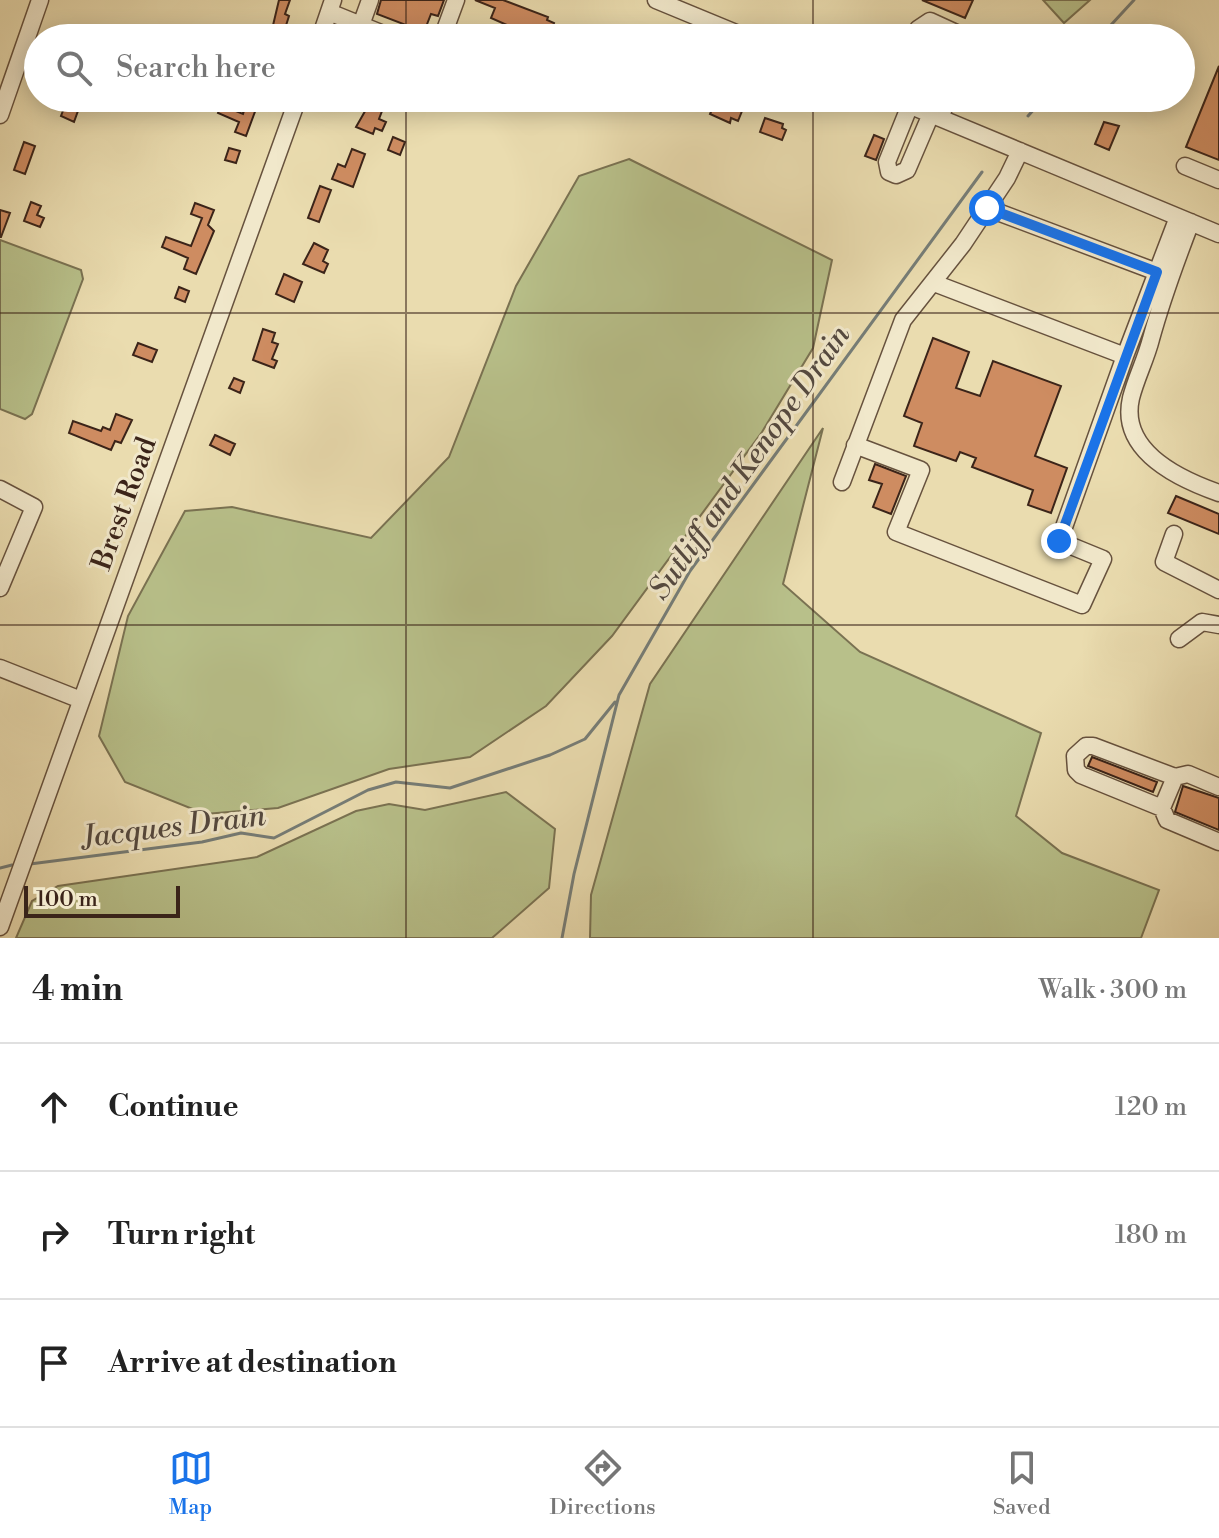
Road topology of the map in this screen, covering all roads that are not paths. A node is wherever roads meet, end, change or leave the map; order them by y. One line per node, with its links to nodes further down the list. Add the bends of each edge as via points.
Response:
1 (40, 0): 6 (street)
2 (370, 0): 8 (street)
3 (456, 0): 9 (street)
4 (656, 0): 10 (street)
5 (331, 6): 7 (street)
6 (32, 24)
7 (359, 24)
8 (361, 24)
9 (447, 24)
10 (714, 24)
11 (24, 46): 16 (street)
12 (293, 112): 37 (street, Brest Road)
13 (907, 112): 17 (street, via 887,162 889,172 896,175 907,170)
14 (927, 112): 17 (street)
15 (939, 112): 17 (street)
16 (0, 115)
17 (936, 116): 18 (street)
18 (1020, 151): 21 (street); 22 (street)
19 (1185, 166): 20 (street)
20 (1219, 180)
21 (987, 208): 24 (street); 25 (street)
22 (1184, 219): 23 (street); 24 (street); 30 (street, via 1130,400 1131,421 1151,458)
23 (1219, 234)
24 (1157, 272): 26 (street)
25 (934, 283): 26 (street); 27 (street, via 903,320)
26 (1125, 356): 27 (street, via 1059,541 1103,559 1082,605 896,532 921,470)
27 (855, 445): 28 (street)
28 (842, 482)
29 (0, 489): 32 (street, via 34,507)
30 (1219, 493)
31 (1174, 534): 33 (street, via 1164,562)
32 (0, 588)
33 (1219, 590)
34 (1219, 625): 35 (street, via 1202,622)
35 (1179, 639)
36 (0, 668): 37 (street)
37 (81, 700): 42 (street, Brest Road)
38 (1175, 777): 39 (street, via 1188,774); 40 (street); 40 (street, via 1093,746 1079,749 1075,756 1081,775)
39 (1219, 787)
40 (1162, 808): 41 (street, via 1167,820)
41 (1219, 842)
42 (1, 924)

